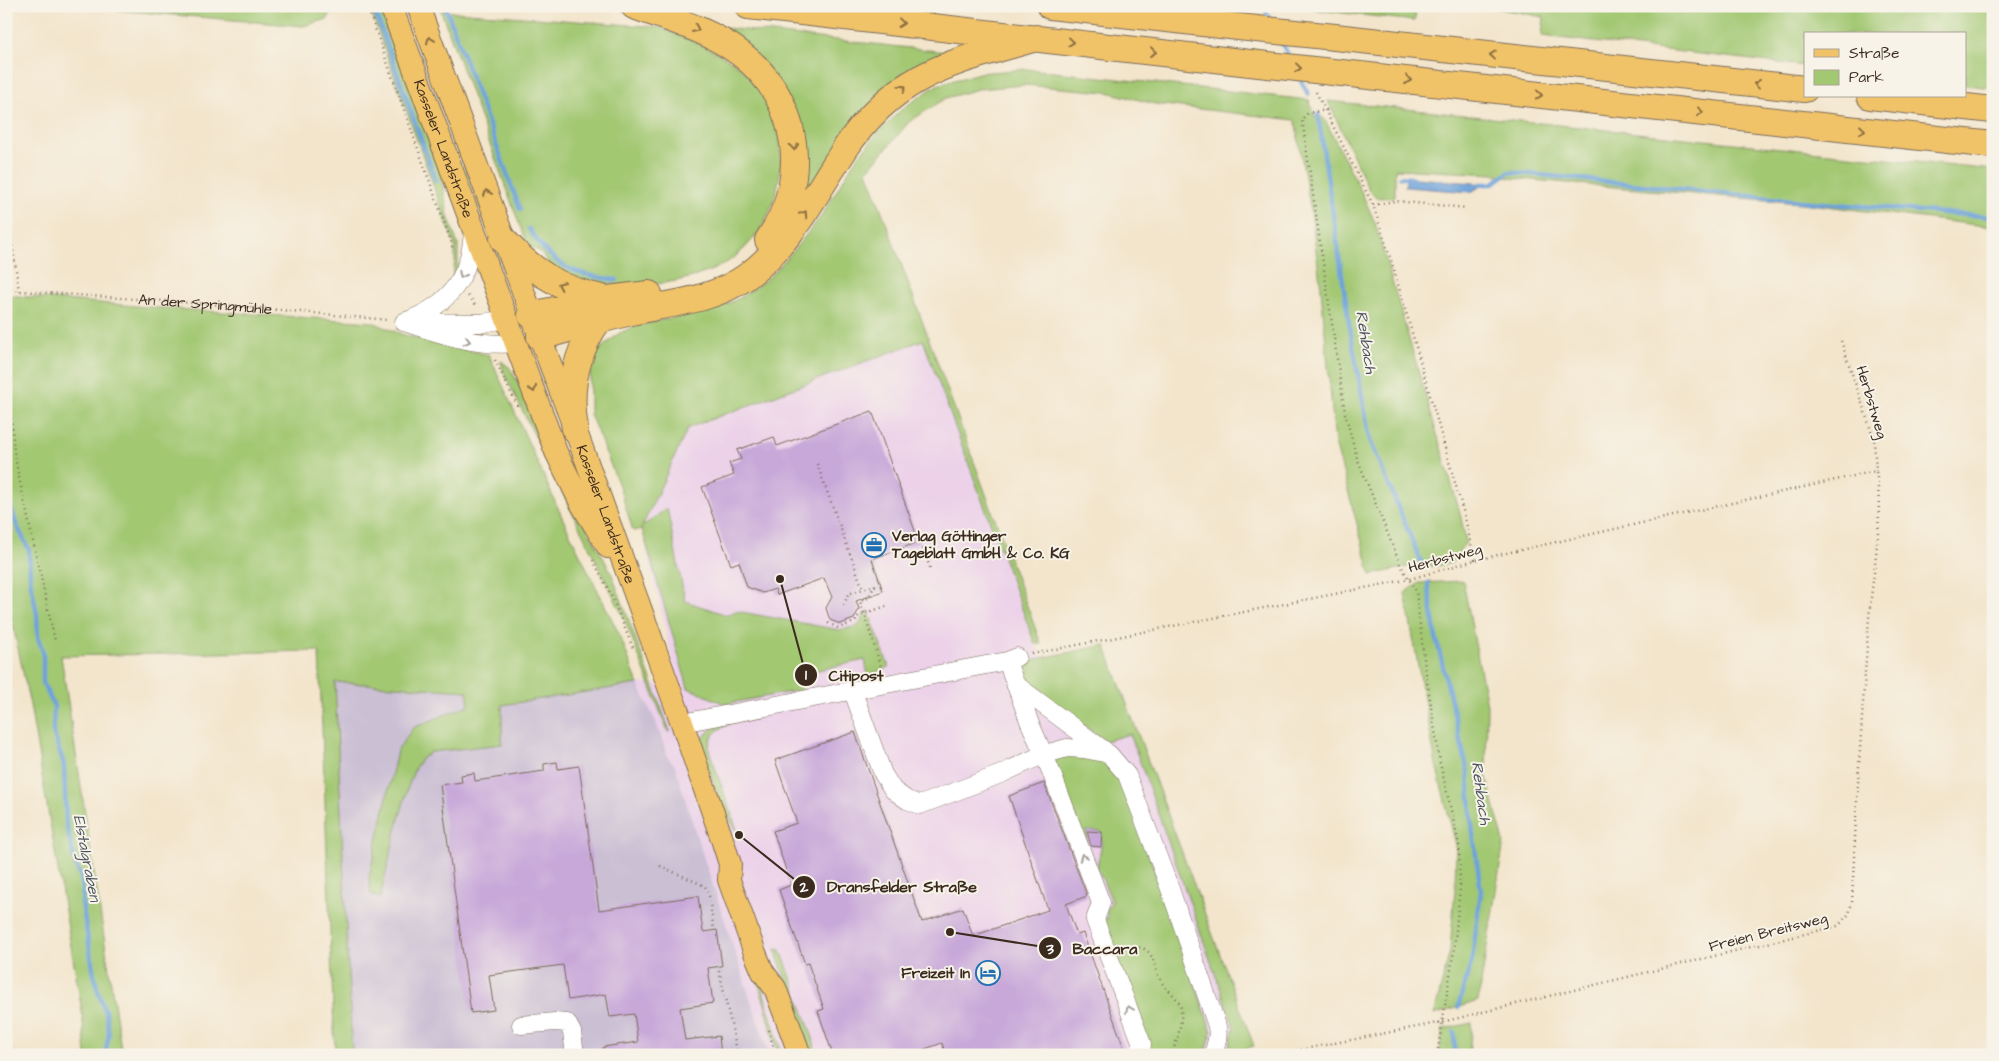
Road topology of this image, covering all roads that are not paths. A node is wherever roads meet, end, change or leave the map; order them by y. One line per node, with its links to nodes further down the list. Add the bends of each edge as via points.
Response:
1 (392, 6): 13 (main road, Kasseler Landstraße)
2 (418, 6): 14 (main road, Kasseler Landstraße, one-way to 2)
3 (634, 6): 15 (highway, one-way to 15, via 722,42 764,75 788,119 793,135 795,168 783,216 764,245 738,269 700,287)
4 (748, 6): 8 (highway, one-way to 8)
5 (1050, 6): 7 (highway)
6 (1131, 6): 7 (highway)
7 (1160, 19): 9 (highway, one-way to 7, bridge)
8 (1036, 38): 12 (highway, one-way to 12, bridge); 15 (highway, one-way to 8, via 650,308 703,298 745,277 790,234 846,147 872,115 899,91 914,80 947,65)
9 (1804, 89)
10 (1888, 98): 11 (highway)
11 (1993, 110)
12 (1993, 145)
13 (473, 228): 16 (street, one-way to 16, via 470,258 456,286 434,308); 17 (main road, Kasseler Landstraße)
14 (503, 239): 15 (highway, one-way to 14, via 542,274); 17 (main road, Kasseler Landstraße)
15 (603, 310): 17 (highway); 18 (highway, via 583,346 574,372 572,401)
16 (404, 322): 17 (street, via 497,322); 17 (street, one-way to 17, via 473,343 491,345)
17 (523, 329): 18 (main road, Kasseler Landstraße); 19 (main road, Kasseler Landstraße, one-way to 19, via 556,452)
18 (575, 429): 19 (main road, Kasseler Landstraße)
19 (630, 584): 22 (main road)
20 (1015, 684): 21 (street, via 1012,659); 23 (street); 24 (street)
21 (852, 690): 22 (street); 24 (street, via 883,774 893,790 920,805)
22 (682, 723): 27 (main road, via 730,864 729,880 754,953 775,988)
23 (1109, 754): 24 (street, via 1067,748); 29 (street, via 1127,775 1170,889 1218,1030)
24 (1042, 755): 28 (street, one-way to 24, via 1142,1044 1095,920 1101,903)
25 (520, 1025): 26 (street, via 566,1024 572,1032)
26 (575, 1055)
27 (800, 1055)
28 (1141, 1055)
29 (1213, 1055)

